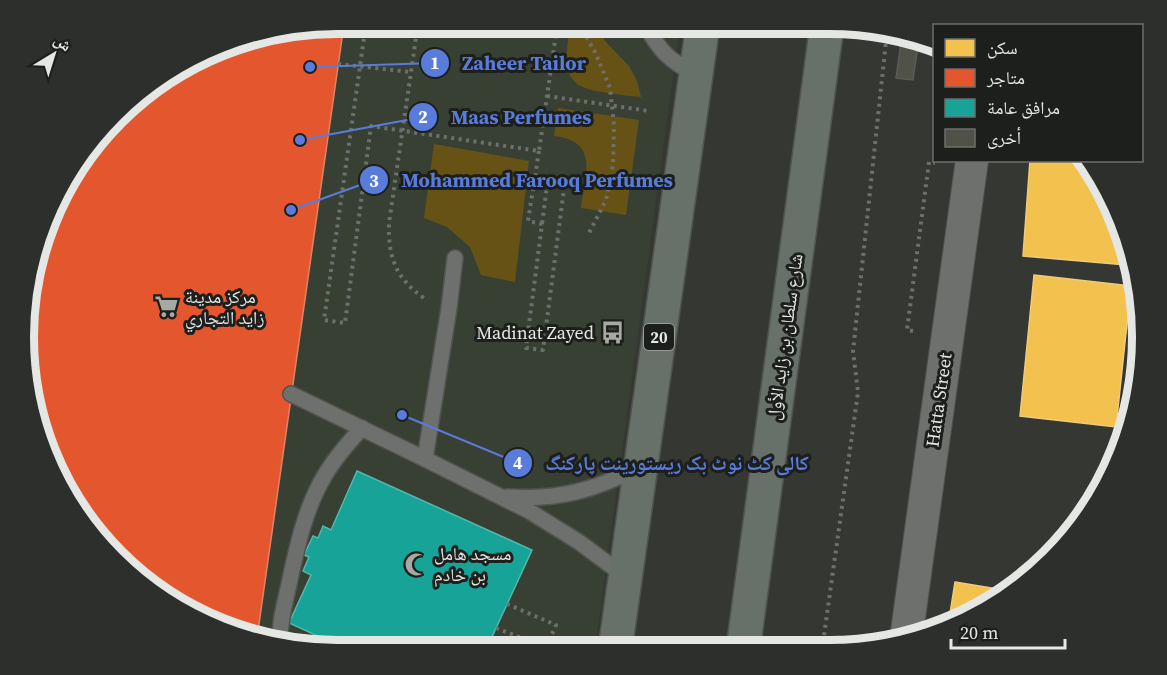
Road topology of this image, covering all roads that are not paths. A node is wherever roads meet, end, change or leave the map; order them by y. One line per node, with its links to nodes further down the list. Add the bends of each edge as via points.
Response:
1 (650, 34): 4 (lane, via 673,62)
2 (702, 34): 4 (main road, 20)
3 (825, 34): 16 (main road, شارع سلطان بن زايد الأول)
4 (696, 75): 10 (main road, 20)
5 (972, 162): 13 (street, Hatta Street)
6 (455, 258): 9 (lane)
7 (291, 394): 8 (lane)
8 (362, 428): 9 (lane); 14 (lane, via 342,451 311,502 294,560)
9 (425, 459): 11 (lane)
10 (642, 465): 11 (lane, via 579,492 554,497); 12 (main road, 20)
11 (503, 497): 12 (lane, via 571,537)
12 (626, 577): 15 (main road, 20)
13 (907, 630)
14 (280, 635)
15 (617, 640)
16 (744, 640)

